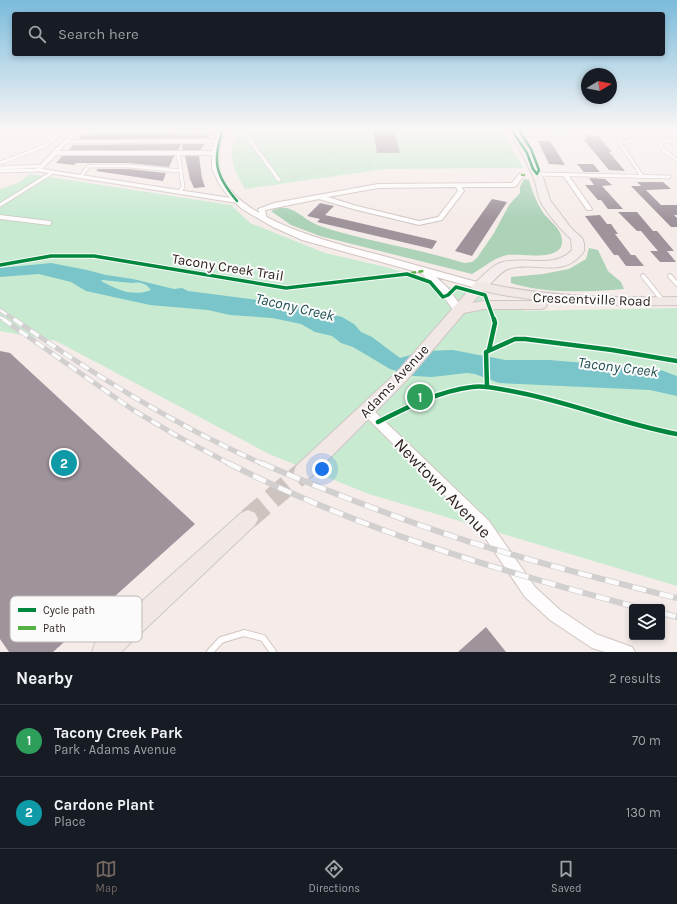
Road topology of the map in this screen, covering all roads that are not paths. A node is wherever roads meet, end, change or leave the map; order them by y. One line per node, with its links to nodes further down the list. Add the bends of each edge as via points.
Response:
1 (10, 159): 8 (lane)
2 (48, 159): 10 (street)
3 (179, 159): 11 (lane)
4 (215, 159): 23 (street, Crescentville Road, via 216,169 225,187)
5 (264, 159): 19 (lane)
6 (529, 159): 14 (main road)
7 (631, 159): 16 (lane)
8 (13, 167): 9 (lane); 10 (lane)
9 (0, 168)
10 (40, 168): 12 (lane); 13 (street)
11 (180, 170): 17 (lane, via 89,166); 21 (lane, via 183,187)
12 (0, 171)
13 (52, 172): 17 (street); 24 (lane)
14 (537, 174): 15 (lane); 20 (street, via 523,175 514,186); 33 (main road, via 545,200 567,230 573,234 578,243 578,251 575,256 557,264 512,264 499,268)
15 (565, 174): 16 (lane); 25 (street)
16 (642, 176): 18 (lane)
17 (80, 177): 21 (street)
18 (669, 177)
19 (278, 179)
20 (458, 186): 22 (street, via 378,186); 22 (street, via 461,190 440,219 419,223 355,208)
21 (179, 192): 23 (street)
22 (319, 196): 27 (street, via 261,209)
23 (237, 201): 27 (street, Crescentville Road)
24 (0, 205)
25 (589, 209)
26 (0, 217): 28 (lane)
27 (264, 218): 29 (street, Crescentville Road, via 305,238)
28 (49, 223)
29 (424, 271): 33 (street, Crescentville Road); 37 (street, via 443,289)
30 (642, 276): 34 (lane)
31 (670, 276): 32 (lane)
32 (677, 284)
33 (480, 286): 36 (highway, Crescentville Road, via 546,299); 37 (highway, Adams Avenue)
34 (663, 301): 35 (highway, Crescentville Road); 36 (highway, Crescentville Road)
35 (677, 301)
36 (648, 302): 37 (highway, via 484,305)
37 (459, 310): 38 (highway, Adams Avenue, via 402,376)
38 (367, 411): 39 (highway, Adams Avenue); 46 (street, Newtown Avenue, via 484,525 530,592 555,615 592,640)
39 (303, 472)
40 (248, 519): 41 (highway)
41 (142, 617)
42 (115, 642): 43 (highway)
43 (104, 652)
44 (210, 652): 45 (lane, via 221,640 244,633 263,638)
45 (273, 652)
46 (627, 652)

